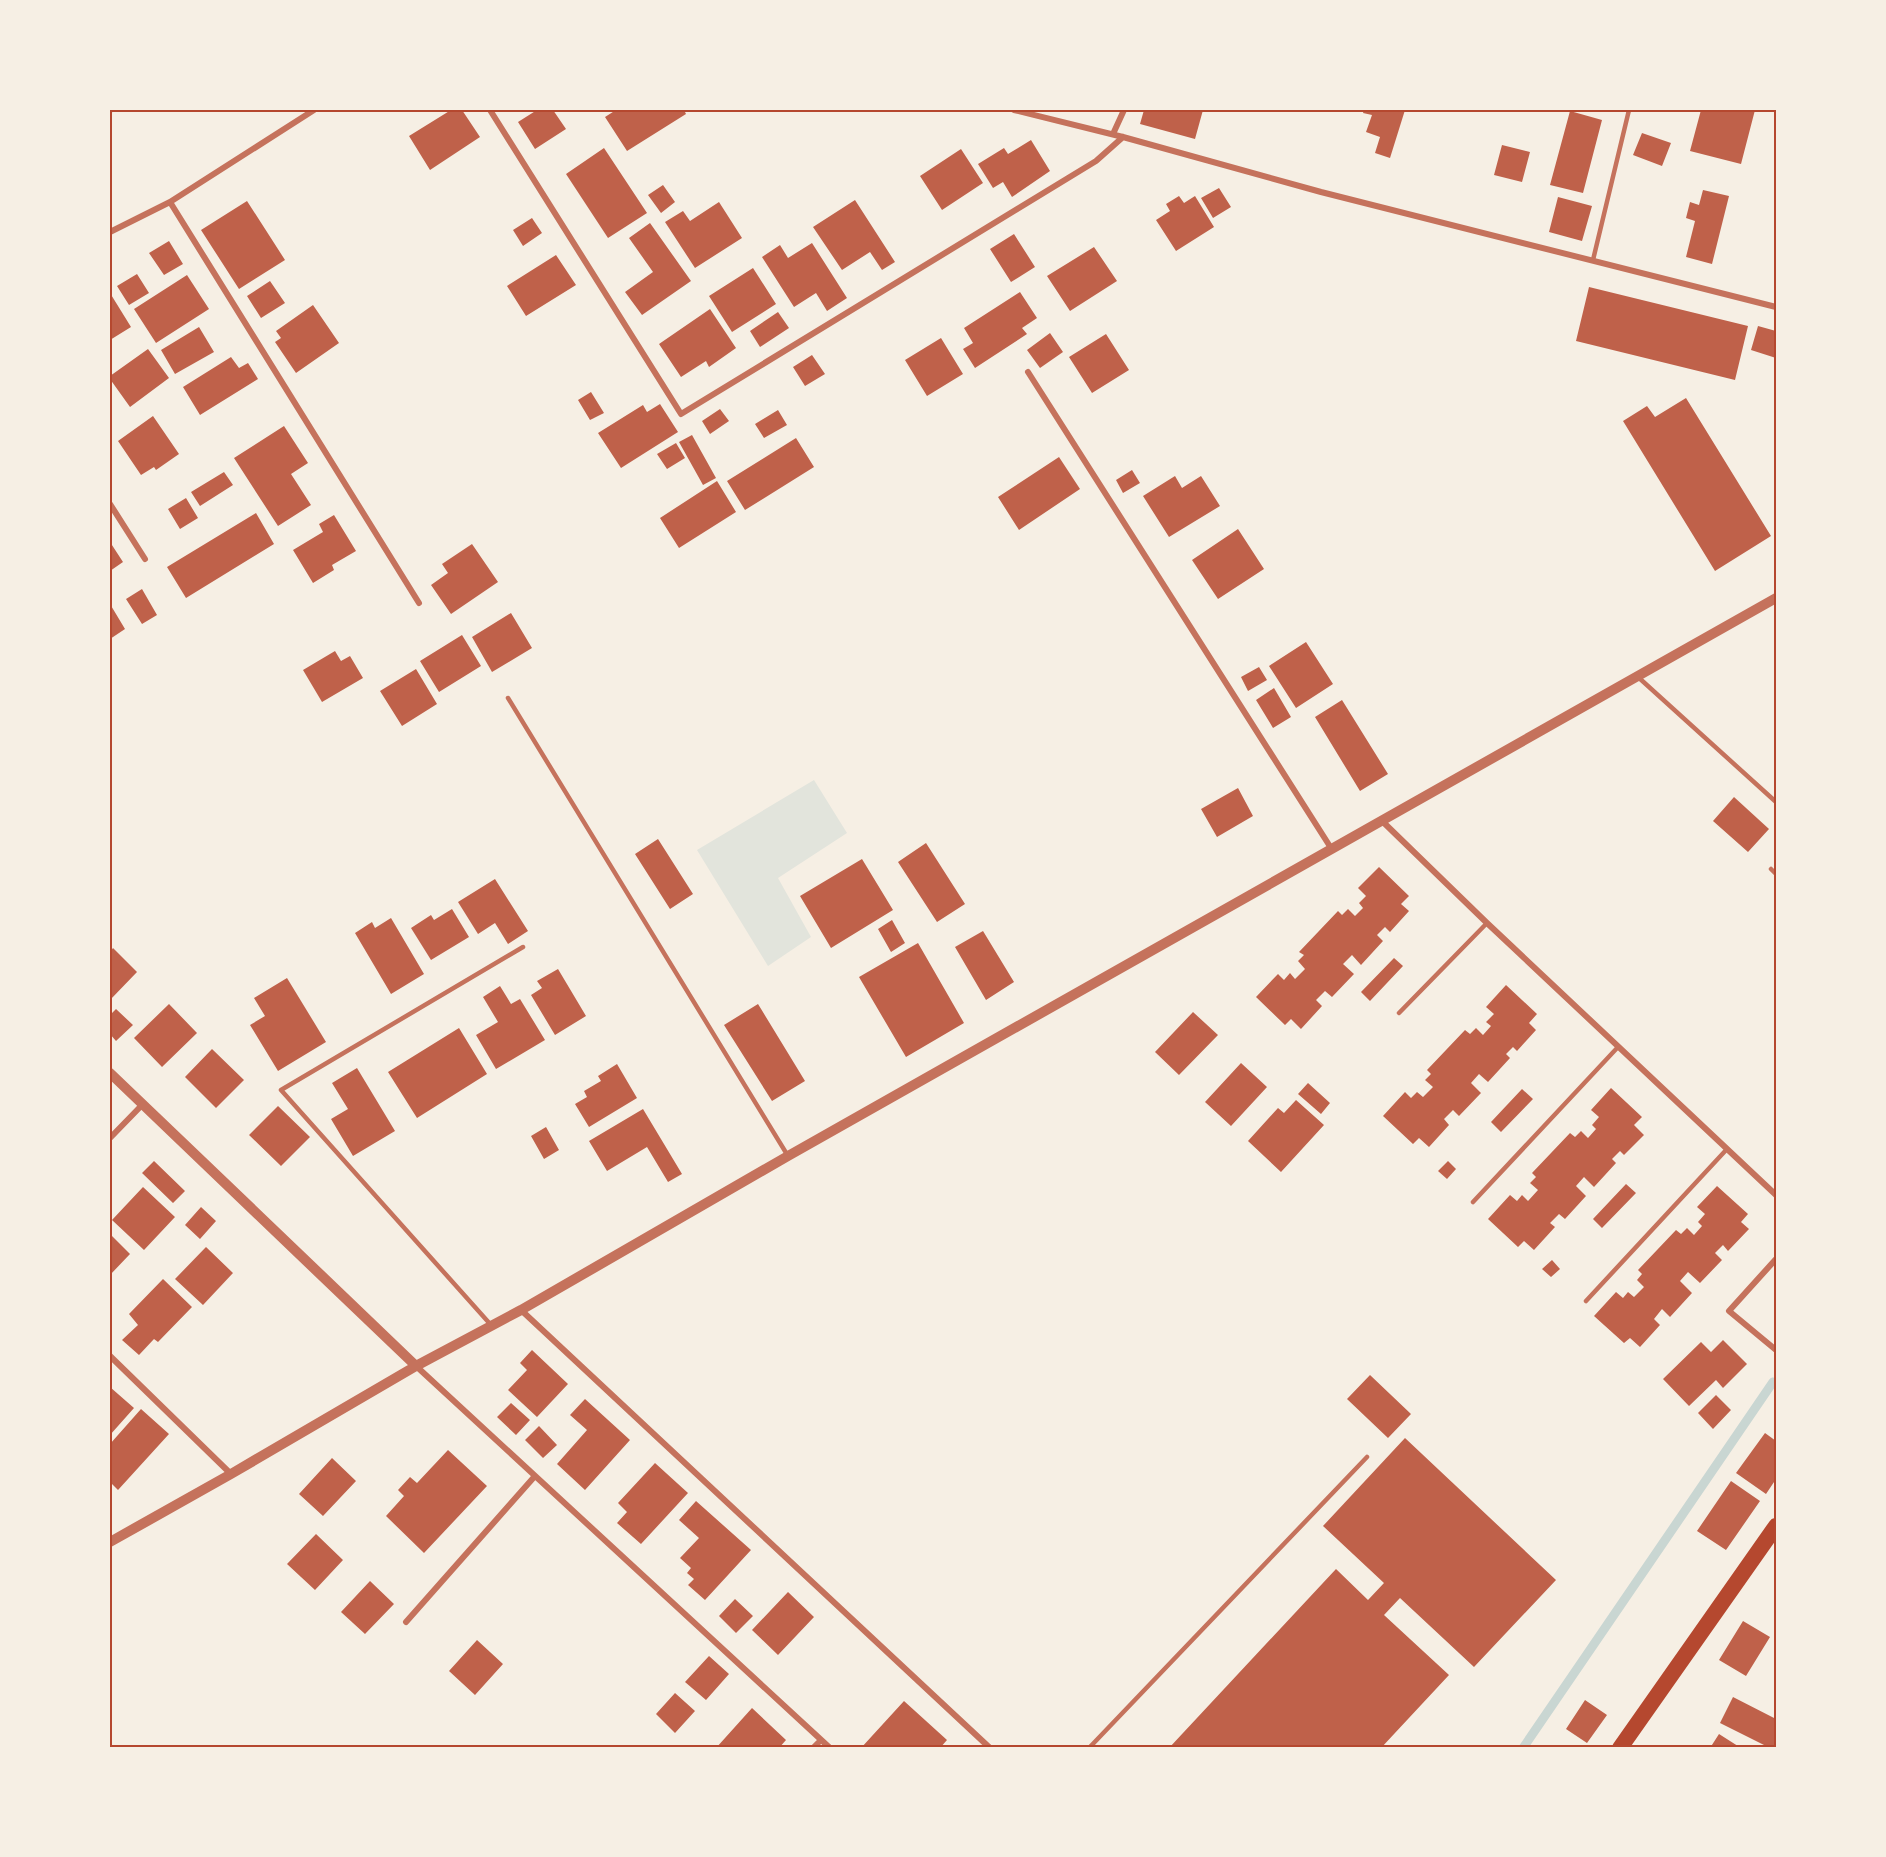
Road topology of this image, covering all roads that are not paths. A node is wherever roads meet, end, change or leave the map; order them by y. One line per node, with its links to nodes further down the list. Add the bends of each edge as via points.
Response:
1 (314, 110): 8 (street)
2 (490, 110): 7 (street, via 681,414 1096,161)
3 (1014, 110): 6 (street)
4 (1124, 110): 6 (street)
5 (1629, 110): 10 (lane)
6 (1113, 134): 7 (street)
7 (1123, 137): 10 (street, via 1321,192)
8 (170, 202): 9 (street); 16 (street)
9 (110, 232)
10 (1593, 260): 11 (street)
11 (1776, 307)
12 (1028, 372): 21 (street)
13 (110, 504): 14 (street)
14 (145, 559)
15 (1776, 597): 17 (street)
16 (419, 603)
17 (1637, 676): 19 (lane); 20 (street)
18 (508, 698): 32 (lane)
19 (1776, 802)
20 (1381, 820): 21 (street); 24 (street)
21 (1330, 848): 32 (street)
22 (1772, 869): 23 (lane)
23 (1776, 874)
24 (1487, 923): 26 (lane); 27 (street)
25 (523, 947): 38 (lane, via 281,1090)
26 (1399, 1013)
27 (1618, 1047): 31 (street); 34 (lane)
28 (110, 1073): 29 (street)
29 (143, 1104): 30 (street); 41 (street)
30 (110, 1138)
31 (1727, 1149): 33 (street); 36 (lane)
32 (788, 1156): 37 (street)
33 (1776, 1195)
34 (1473, 1202)
35 (1776, 1259): 39 (street, via 1729,1311)
36 (1586, 1301)
37 (522, 1310): 38 (street); 51 (street)
38 (491, 1325): 41 (street)
39 (1776, 1350)
40 (110, 1356): 43 (street)
41 (416, 1366): 43 (street); 44 (street)
42 (1367, 1457): 52 (lane)
43 (231, 1474): 46 (street)
44 (535, 1476): 47 (street); 48 (street)
45 (1774, 1534): 53 (highway)
46 (110, 1542)
47 (406, 1622)
48 (821, 1740): 49 (street); 50 (street)
49 (813, 1748)
50 (830, 1748)
51 (990, 1748)
52 (1089, 1748)
53 (1620, 1748)

